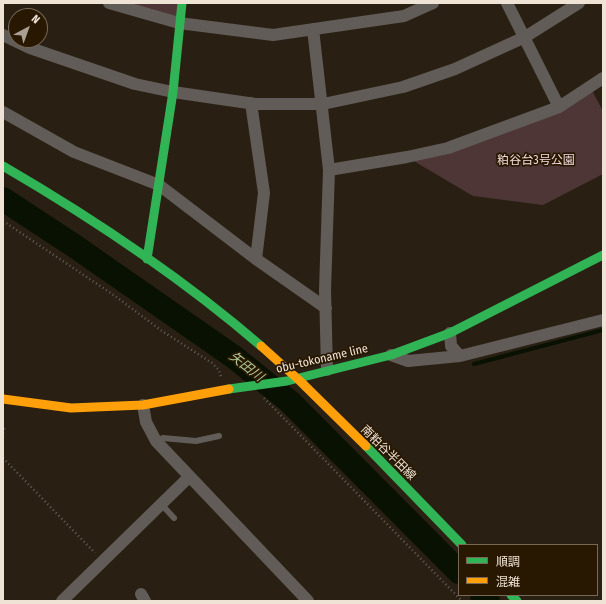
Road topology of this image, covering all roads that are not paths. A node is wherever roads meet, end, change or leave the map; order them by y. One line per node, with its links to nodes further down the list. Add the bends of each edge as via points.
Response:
1 (110, 3): 6 (street)
2 (182, 3): 6 (main road)
3 (433, 3): 7 (street, via 404,16)
4 (507, 3): 9 (street)
5 (579, 3): 9 (street)
6 (179, 23): 7 (street, via 273,34); 11 (main road)
7 (313, 29): 13 (street)
8 (3, 35): 11 (street, via 30,48 135,84)
9 (525, 37): 13 (street, via 455,69 403,87); 14 (street)
10 (603, 78): 14 (street)
11 (173, 92): 12 (street); 18 (main road)
12 (251, 103): 13 (street); 21 (street, via 264,193)
13 (323, 104): 17 (street)
14 (559, 107): 17 (street, via 448,148)
15 (3, 112): 18 (street, via 74,152)
16 (3, 166): 20 (main road, 南粕谷半田線, via 83,214)
17 (329, 170): 22 (street)
18 (159, 185): 20 (main road); 21 (street)
19 (603, 255): 24 (main road, obu-tokoname line)
20 (147, 259): 28 (main road, 南粕谷半田線, via 230,320)
21 (256, 259): 22 (street)
22 (326, 308): 27 (street)
23 (603, 320): 26 (street)
24 (450, 333): 25 (main road, obu-tokoname line); 26 (street, via 451,346)
25 (391, 355): 26 (street, via 408,361); 27 (main road, obu-tokoname line)
26 (460, 356)
27 (327, 370): 28 (main road, obu-tokoname line)
28 (296, 378): 30 (main road, obu-tokoname line); 36 (main road, 南粕谷半田線)
29 (3, 399): 30 (main road, obu-tokoname line, via 71,408)
30 (143, 405): 32 (street, via 146,422)
31 (219, 436): 32 (lane, via 196,442 163,438)
32 (156, 442): 33 (street)
33 (188, 477): 34 (street); 38 (street)
34 (162, 505): 35 (lane); 37 (street)
35 (174, 518)
36 (461, 544)
37 (62, 601)
38 (308, 601)

